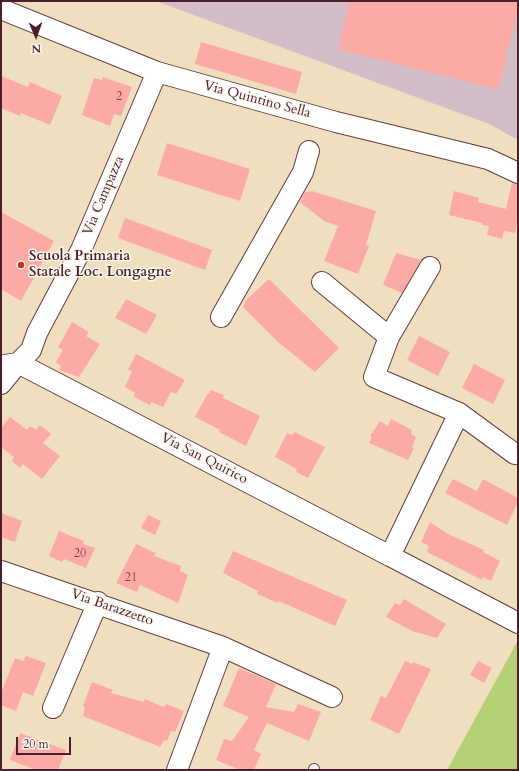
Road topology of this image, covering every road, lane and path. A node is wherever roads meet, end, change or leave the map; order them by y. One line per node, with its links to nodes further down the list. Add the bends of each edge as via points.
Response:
1 (1, 9): 2 (street, Via Quintino Sella)
2 (157, 72): 4 (street, Via Quintino Sella, via 336,122 488,159); 9 (street, Via Campazza, via 81,250 37,333 31,350)
3 (309, 151): 7 (street, via 303,172)
4 (518, 173)
5 (430, 267): 8 (street)
6 (322, 282): 8 (street)
7 (221, 317)
8 (389, 336): 11 (street, via 374,377)
9 (9, 364): 10 (street); 13 (street, Via San Quirico)
10 (1, 384)
11 (459, 413): 12 (street); 13 (street)
12 (515, 454)
13 (390, 556): 16 (street, Via San Quirico)
14 (1, 571): 15 (street, Via Barazzetto)
15 (98, 602): 17 (street, Via Barazzetto); 19 (street)
16 (518, 623)
17 (223, 647): 18 (street, Via Barazzetto); 20 (street)
18 (332, 697)
19 (53, 708)
20 (177, 770)

